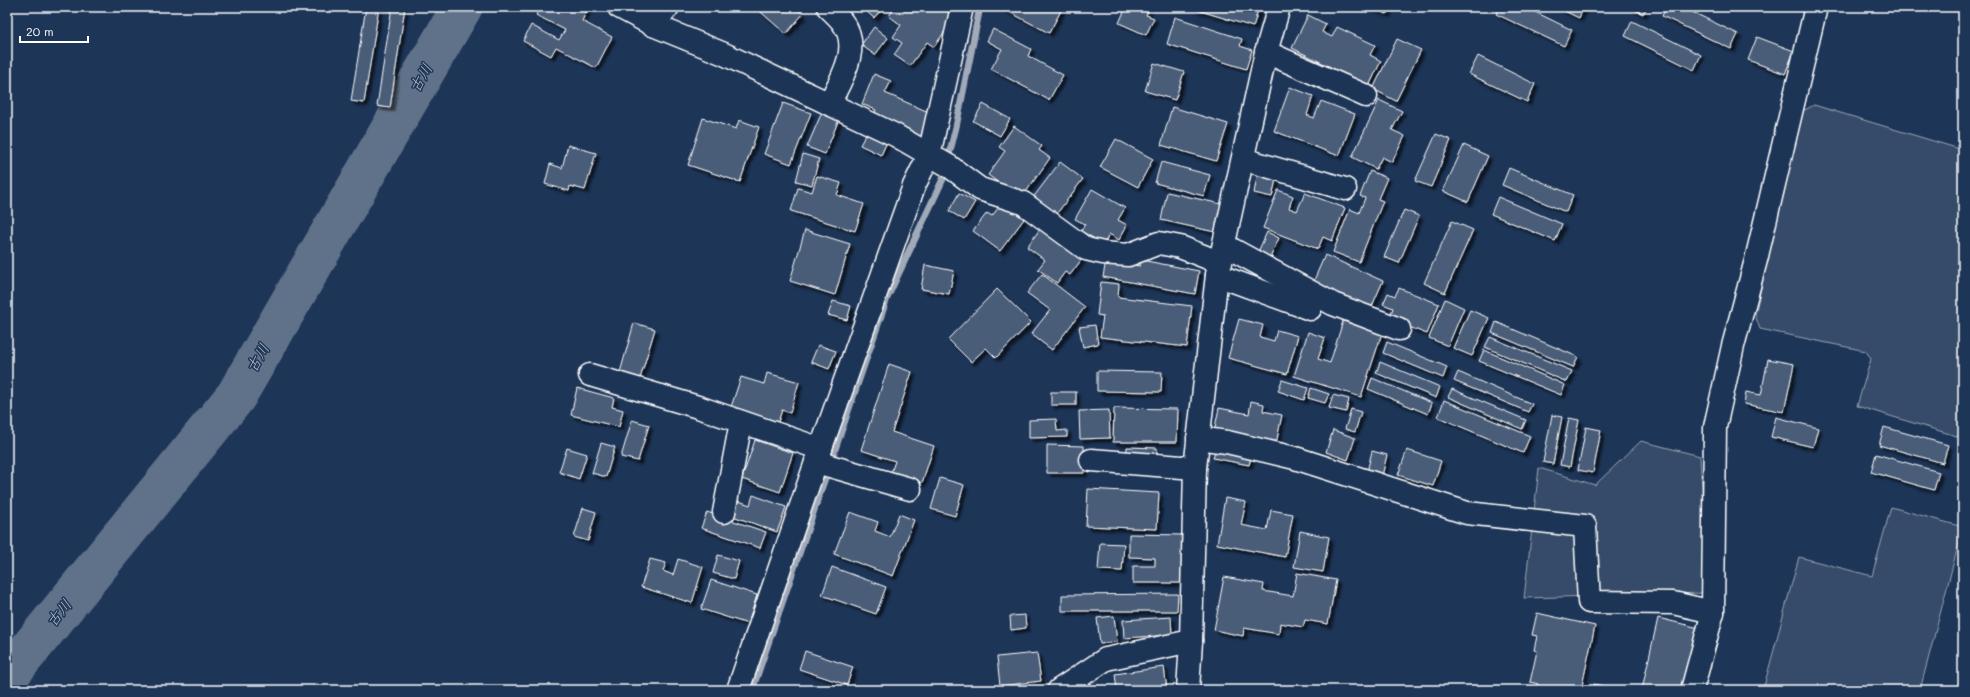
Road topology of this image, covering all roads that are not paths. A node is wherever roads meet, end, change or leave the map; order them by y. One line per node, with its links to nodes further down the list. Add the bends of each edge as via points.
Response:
1 (619, 7): 7 (street)
2 (668, 7): 7 (street)
3 (828, 7): 10 (street, via 844,24 850,42 848,66)
4 (962, 7): 12 (street)
5 (1279, 7): 8 (street)
6 (1816, 7): 25 (street, via 1714,428)
7 (653, 25): 10 (street, via 724,54)
8 (1266, 52): 9 (street); 11 (street)
9 (1366, 96)
10 (829, 104): 12 (street, via 896,135)
11 (1243, 159): 13 (street); 14 (street)
12 (939, 160): 14 (street, via 980,189 1023,202 1086,249 1128,255 1159,243 1180,246); 21 (street, via 914,186)
13 (1344, 189)
14 (1221, 261): 15 (street); 16 (street); 19 (street)
15 (1310, 310)
16 (1399, 329)
17 (590, 375): 18 (street)
18 (741, 422): 21 (street); 24 (street)
19 (1198, 438): 22 (street); 25 (street, via 1294,458 1467,514 1585,526 1589,602 1673,603)
20 (1091, 460): 22 (street)
21 (827, 461): 23 (street); 27 (street)
22 (1195, 468): 26 (street)
23 (910, 489)
24 (724, 512)
25 (1713, 612): 30 (street)
26 (1191, 641): 28 (street, via 1106,659); 29 (street)
27 (738, 690)
28 (1059, 690)
29 (1188, 690)
30 (1692, 690)

